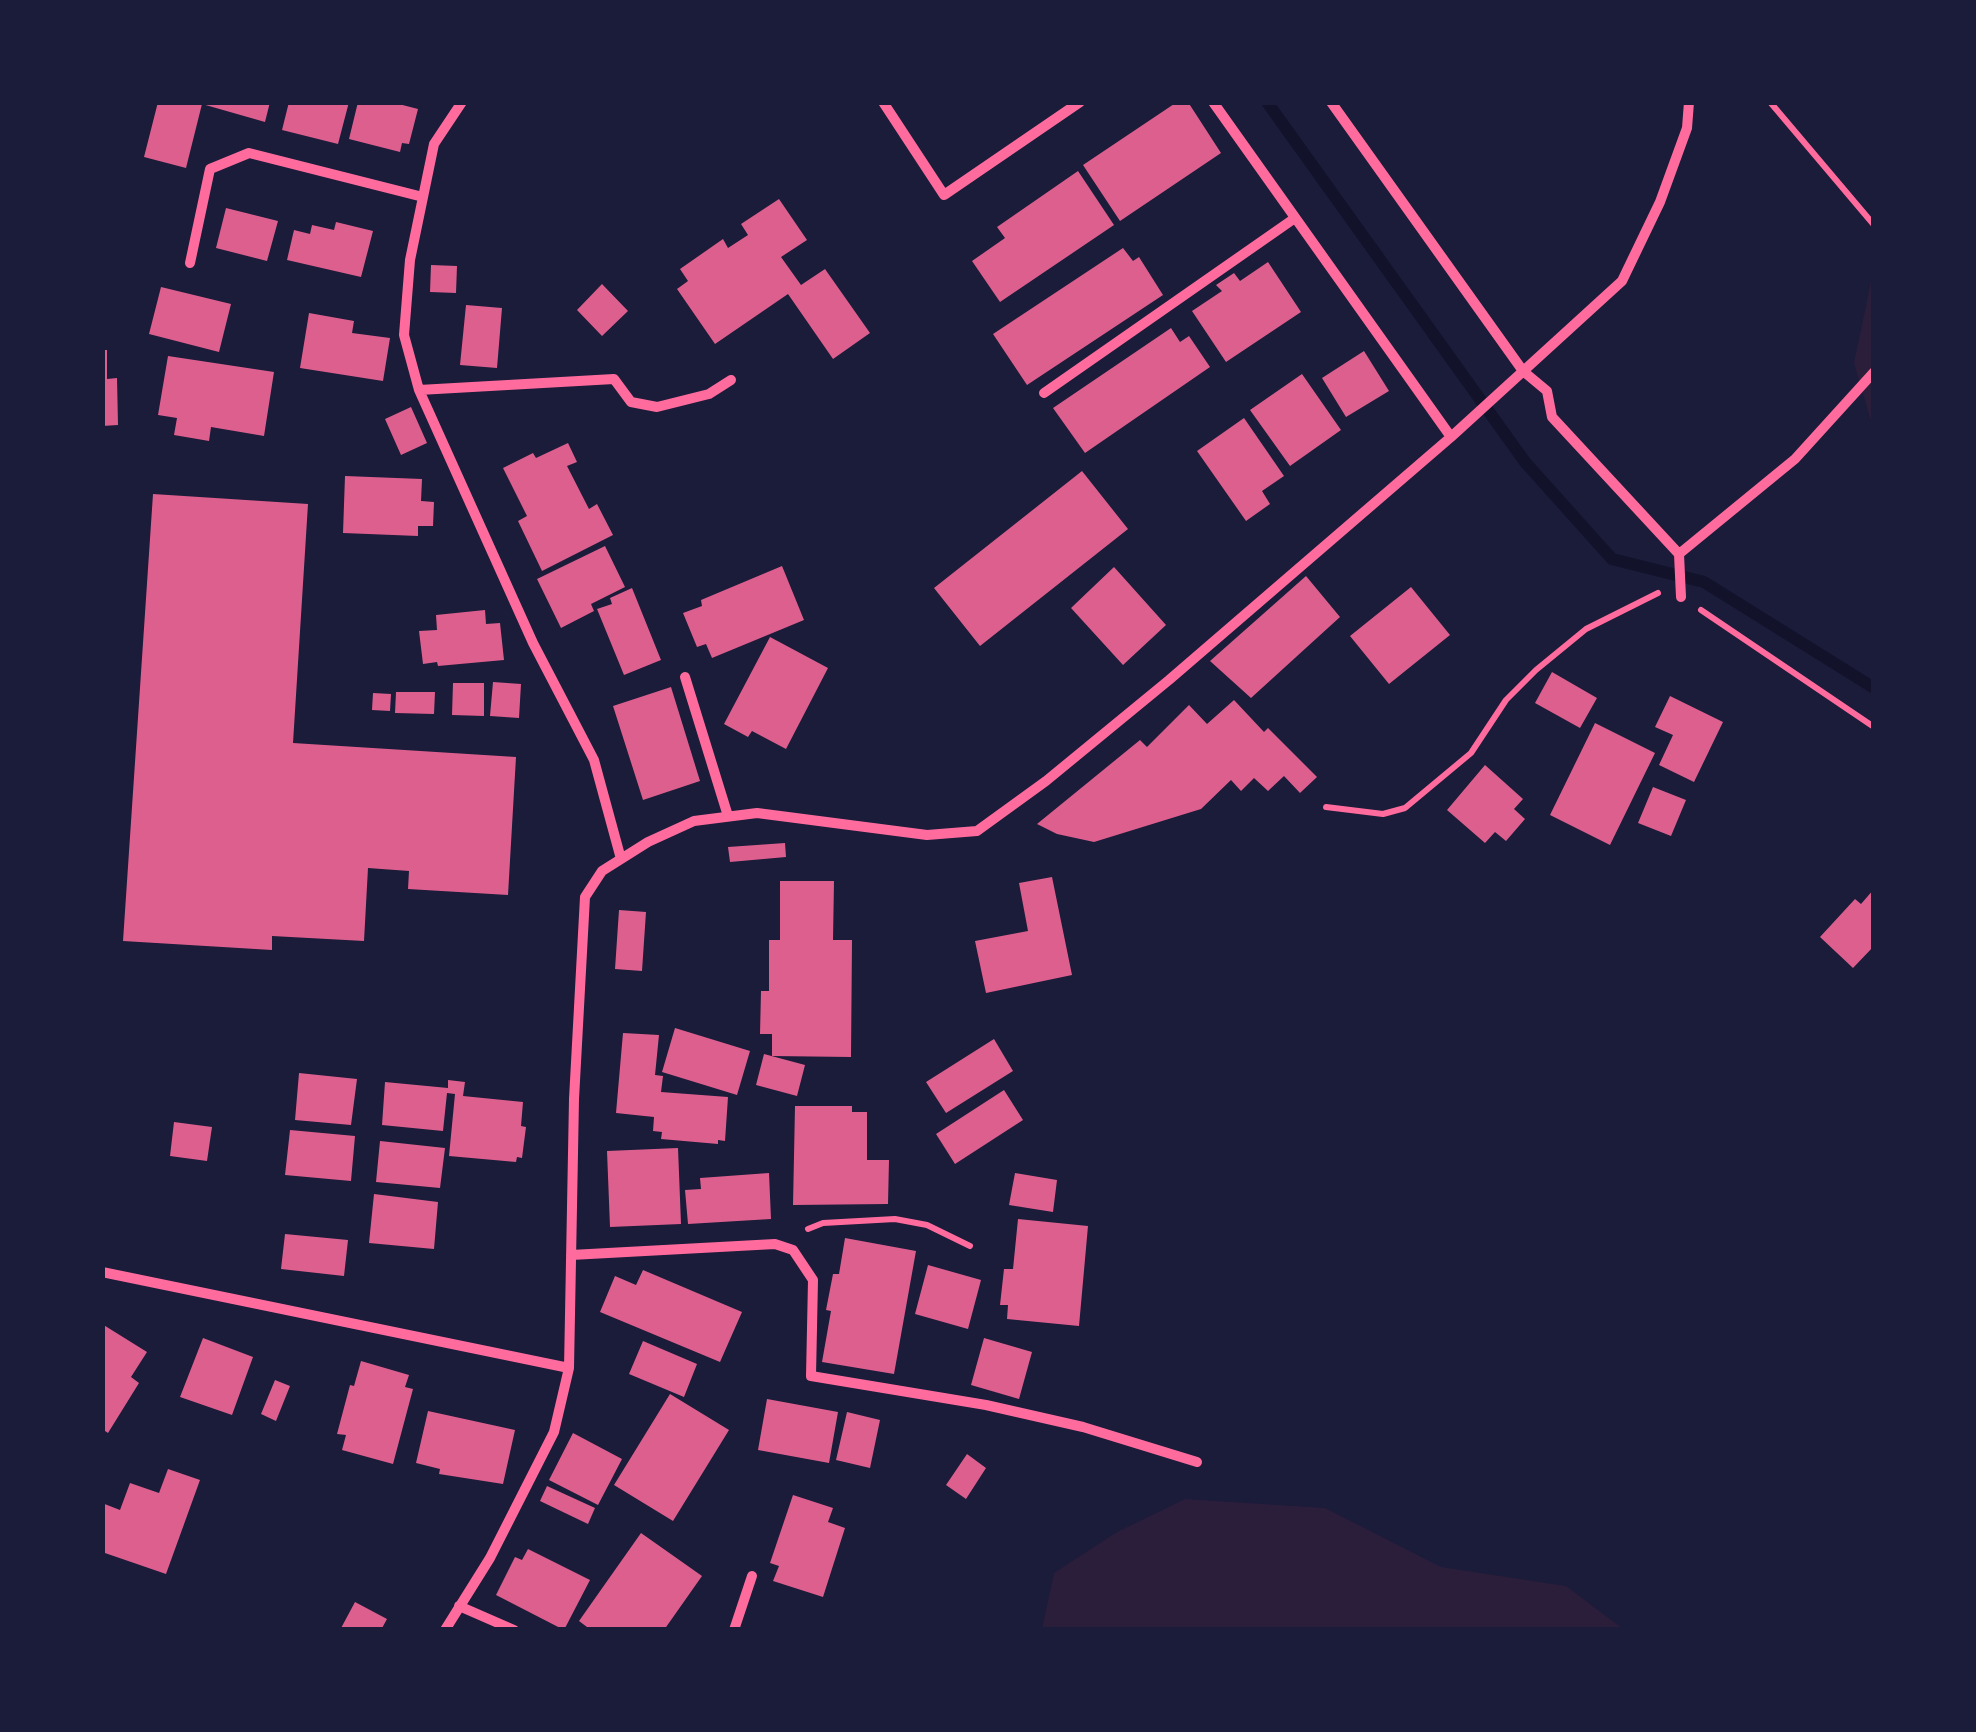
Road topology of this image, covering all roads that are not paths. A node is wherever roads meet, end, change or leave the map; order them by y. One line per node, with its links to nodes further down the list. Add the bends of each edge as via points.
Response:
1 (462, 102): 7 (street, via 434,144)
2 (883, 102): 3 (street, via 944,195)
3 (1080, 102)
4 (1213, 102): 8 (street)
5 (1332, 102): 10 (street)
6 (1689, 102): 10 (street, via 1687,128 1660,202 1622,281)
7 (423, 197): 9 (street, via 249,153 210,169); 13 (street, via 404,334)
8 (1295, 218): 14 (street); 15 (street)
9 (190, 263)
10 (1524, 370): 15 (street); 16 (street, via 1547,391 1552,417)
11 (1874, 372): 16 (street, via 1796,460)
12 (731, 380): 13 (street, via 709,394 657,407 632,402 614,379)
13 (419, 390): 20 (street, via 594,760)
14 (1044, 393)
15 (1451, 438): 19 (street, via 1170,680 977,831 927,834 757,813)
16 (1679, 554): 17 (street)
17 (1681, 596)
18 (684, 677): 19 (street)
19 (728, 816): 20 (street, via 694,821)
20 (621, 859): 21 (street, via 602,871 585,897)
21 (571, 1255): 23 (street); 24 (street, via 774,1244 793,1250 812,1280 812,1376 986,1405)
22 (102, 1272): 23 (street)
23 (569, 1368): 26 (street, via 554,1432)
24 (1198, 1462)
25 (752, 1576): 29 (street)
26 (460, 1606): 27 (street); 28 (street)
27 (446, 1630)
28 (514, 1630)
29 (734, 1630)

